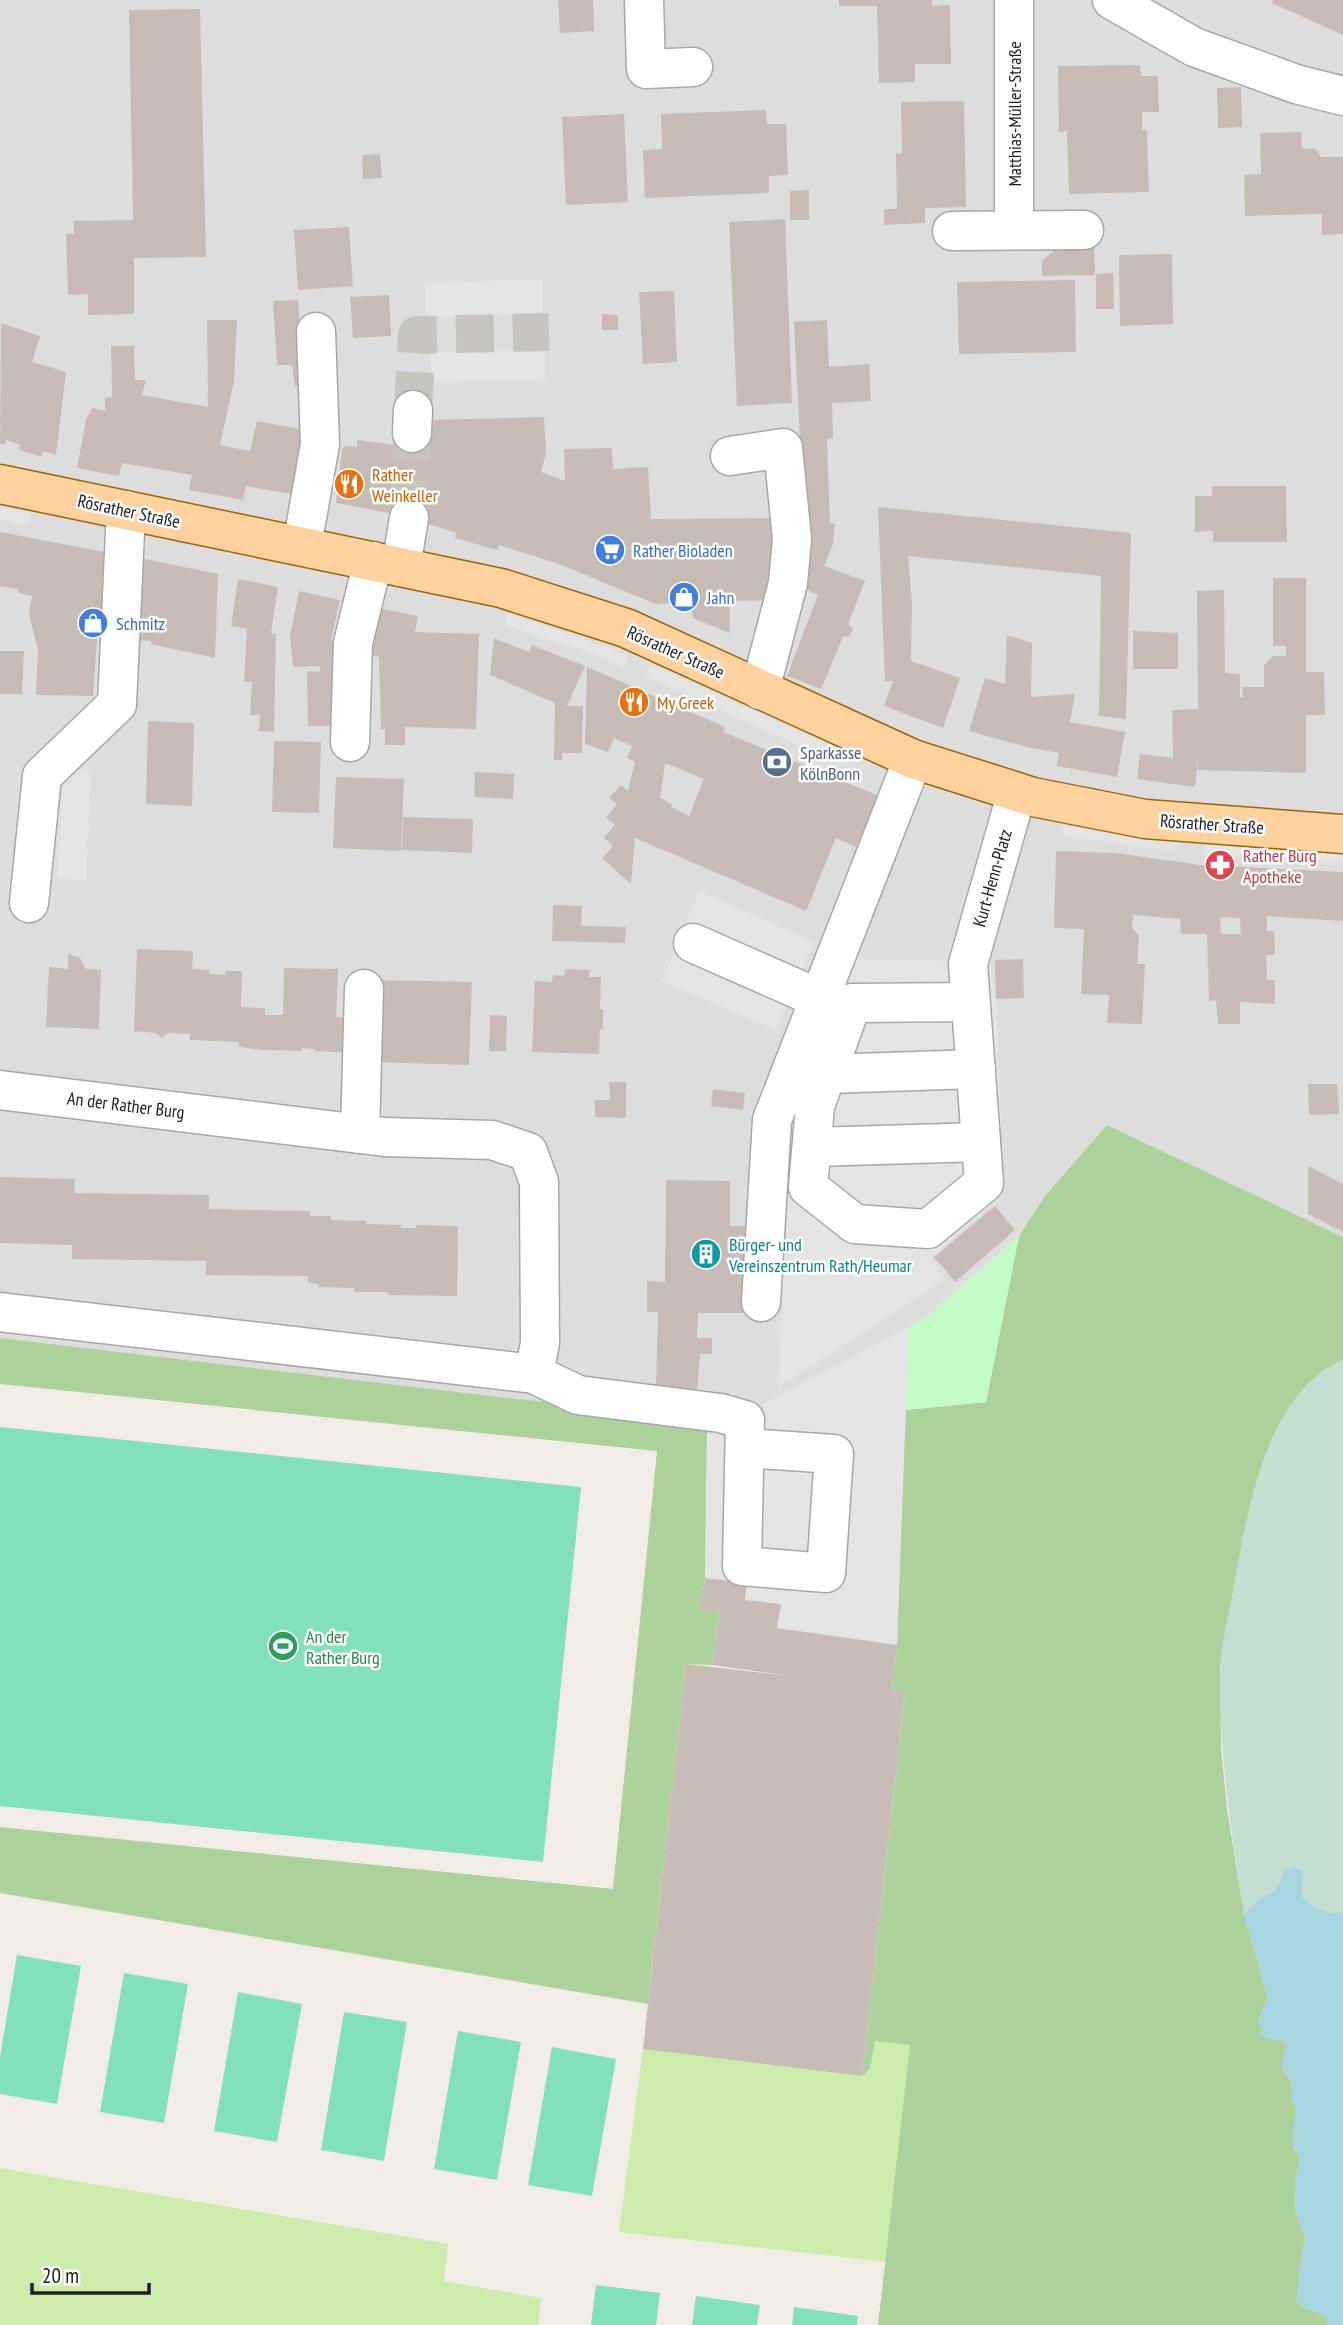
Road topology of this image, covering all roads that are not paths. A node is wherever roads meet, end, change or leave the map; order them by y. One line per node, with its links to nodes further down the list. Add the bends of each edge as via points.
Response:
1 (644, 0): 4 (street, via 646,69)
2 (1014, 0): 6 (street, Matthias-Müller-Straße)
3 (1112, 0): 5 (street, via 1194,47)
4 (693, 67)
5 (1343, 96)
6 (1014, 229): 7 (street); 8 (street)
7 (952, 230)
8 (1084, 230)
9 (316, 332): 14 (street, via 320,444)
10 (730, 456): 16 (street, via 783,448 792,539 789,583)
11 (0, 484): 12 (main road, Rösrather Straße)
12 (126, 510): 14 (main road, Rösrather Straße); 21 (street, via 117,704 42,776)
13 (409, 518): 15 (street)
14 (302, 546): 15 (main road, Rösrather Straße)
15 (387, 564): 16 (main road, Rösrather Straße, via 501,588 626,628); 17 (street, via 353,643)
16 (760, 690): 18 (main road, Rösrather Straße)
17 (349, 741)
18 (913, 759): 19 (main road, Rösrather Straße); 24 (street)
19 (1017, 792): 20 (main road, Rösrather Straße, via 1145,819); 25 (street, Kurt-Henn-Platz, via 968,964)
20 (1343, 834)
21 (29, 903)
22 (693, 943): 24 (street)
23 (364, 989): 29 (street)
24 (820, 999): 32 (street, via 772,1120)
25 (971, 1002): 26 (street); 27 (street, via 852,1003)
26 (976, 1069): 27 (street); 30 (street)
27 (826, 1074): 31 (street, via 815,1106)
28 (0, 1090): 29 (street, An der Rather Burg)
29 (360, 1134): 34 (street, An der Rather Burg, via 492,1140 528,1152 539,1182 540,1343)
30 (981, 1142): 31 (street); 31 (street, via 984,1183 928,1229 855,1224 808,1187)
31 (812, 1147)
32 (761, 1302)
33 (0, 1312): 34 (street)
34 (534, 1374): 35 (street, via 578,1395 745,1420)
35 (745, 1448)

